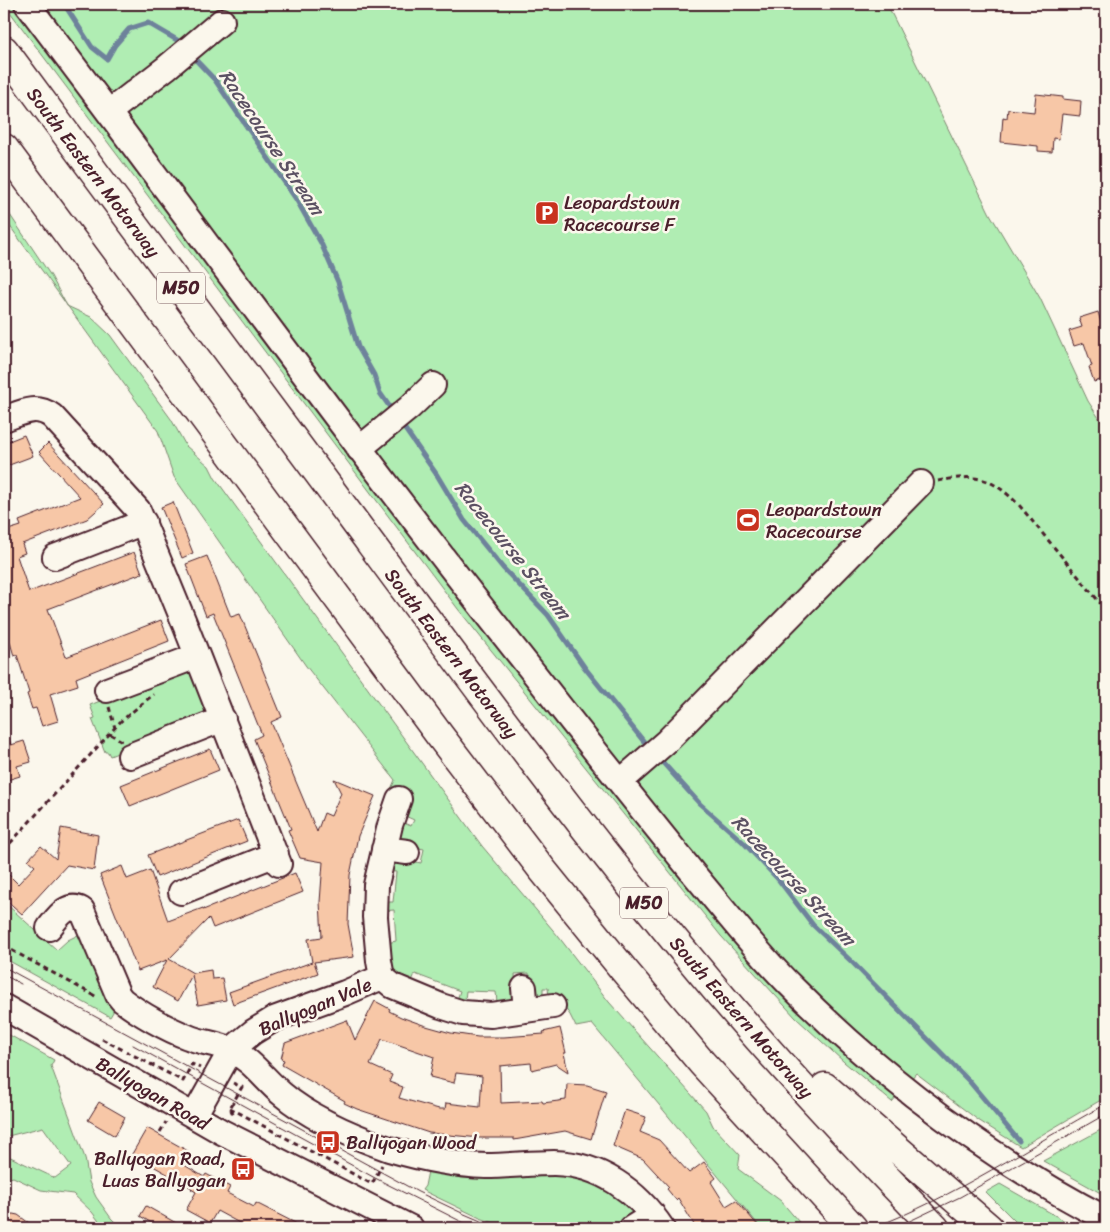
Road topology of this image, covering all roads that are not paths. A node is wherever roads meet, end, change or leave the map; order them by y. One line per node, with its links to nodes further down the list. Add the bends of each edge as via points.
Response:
1 (27, 4): 4 (street)
2 (222, 21): 4 (street)
3 (4, 50): 12 (highway, South Eastern Motorway / M50)
4 (108, 112): 8 (street)
5 (4, 148): 11 (highway)
6 (433, 385): 8 (street)
7 (4, 419): 10 (street, via 34,409 47,412 132,502)
8 (359, 449): 18 (street)
9 (921, 484): 18 (street, via 666,741)
10 (144, 522): 13 (street); 14 (street)
11 (294, 540): 33 (highway, via 310,581 503,841 596,957); 34 (highway, via 488,800 623,969 702,1062)
12 (380, 556): 35 (highway, South Eastern Motorway / M50, via 534,763 696,966 762,1043); 36 (highway, via 458,641 728,988 838,1100)
13 (55, 558)
14 (197, 656): 15 (street); 16 (street)
15 (107, 690)
16 (223, 720): 17 (street); 22 (street, via 278,859)
17 (130, 756)
18 (620, 782): 29 (street, via 742,931 833,1027 945,1121 1036,1181)
19 (399, 800): 20 (street, Ballyogan Vale)
20 (384, 848): 21 (street); 24 (street, Ballyogan Vale, via 375,900)
21 (407, 852)
22 (181, 892)
23 (49, 928): 27 (street, via 68,908 82,910 122,1000 182,1035)
24 (382, 978): 25 (street, Ballyogan Vale, via 427,1001 463,1013 491,1015 525,999); 27 (street, Ballyogan Vale, via 274,1019)
25 (553, 1006)
26 (4, 1007): 28 (street, Ballyogan Road)
27 (231, 1050): 28 (street); 30 (street, Ballyogan Vale, via 252,1064 283,1096 328,1123 370,1142 406,1154 482,1166 556,1163 575,1166 603,1175 629,1190)
28 (194, 1116): 31 (street, Ballyogan Road)
29 (1106, 1219)
30 (658, 1222): 32 (street)
31 (411, 1228)
32 (632, 1228)
33 (826, 1228)
34 (853, 1228)
35 (935, 1228)
36 (989, 1228)

